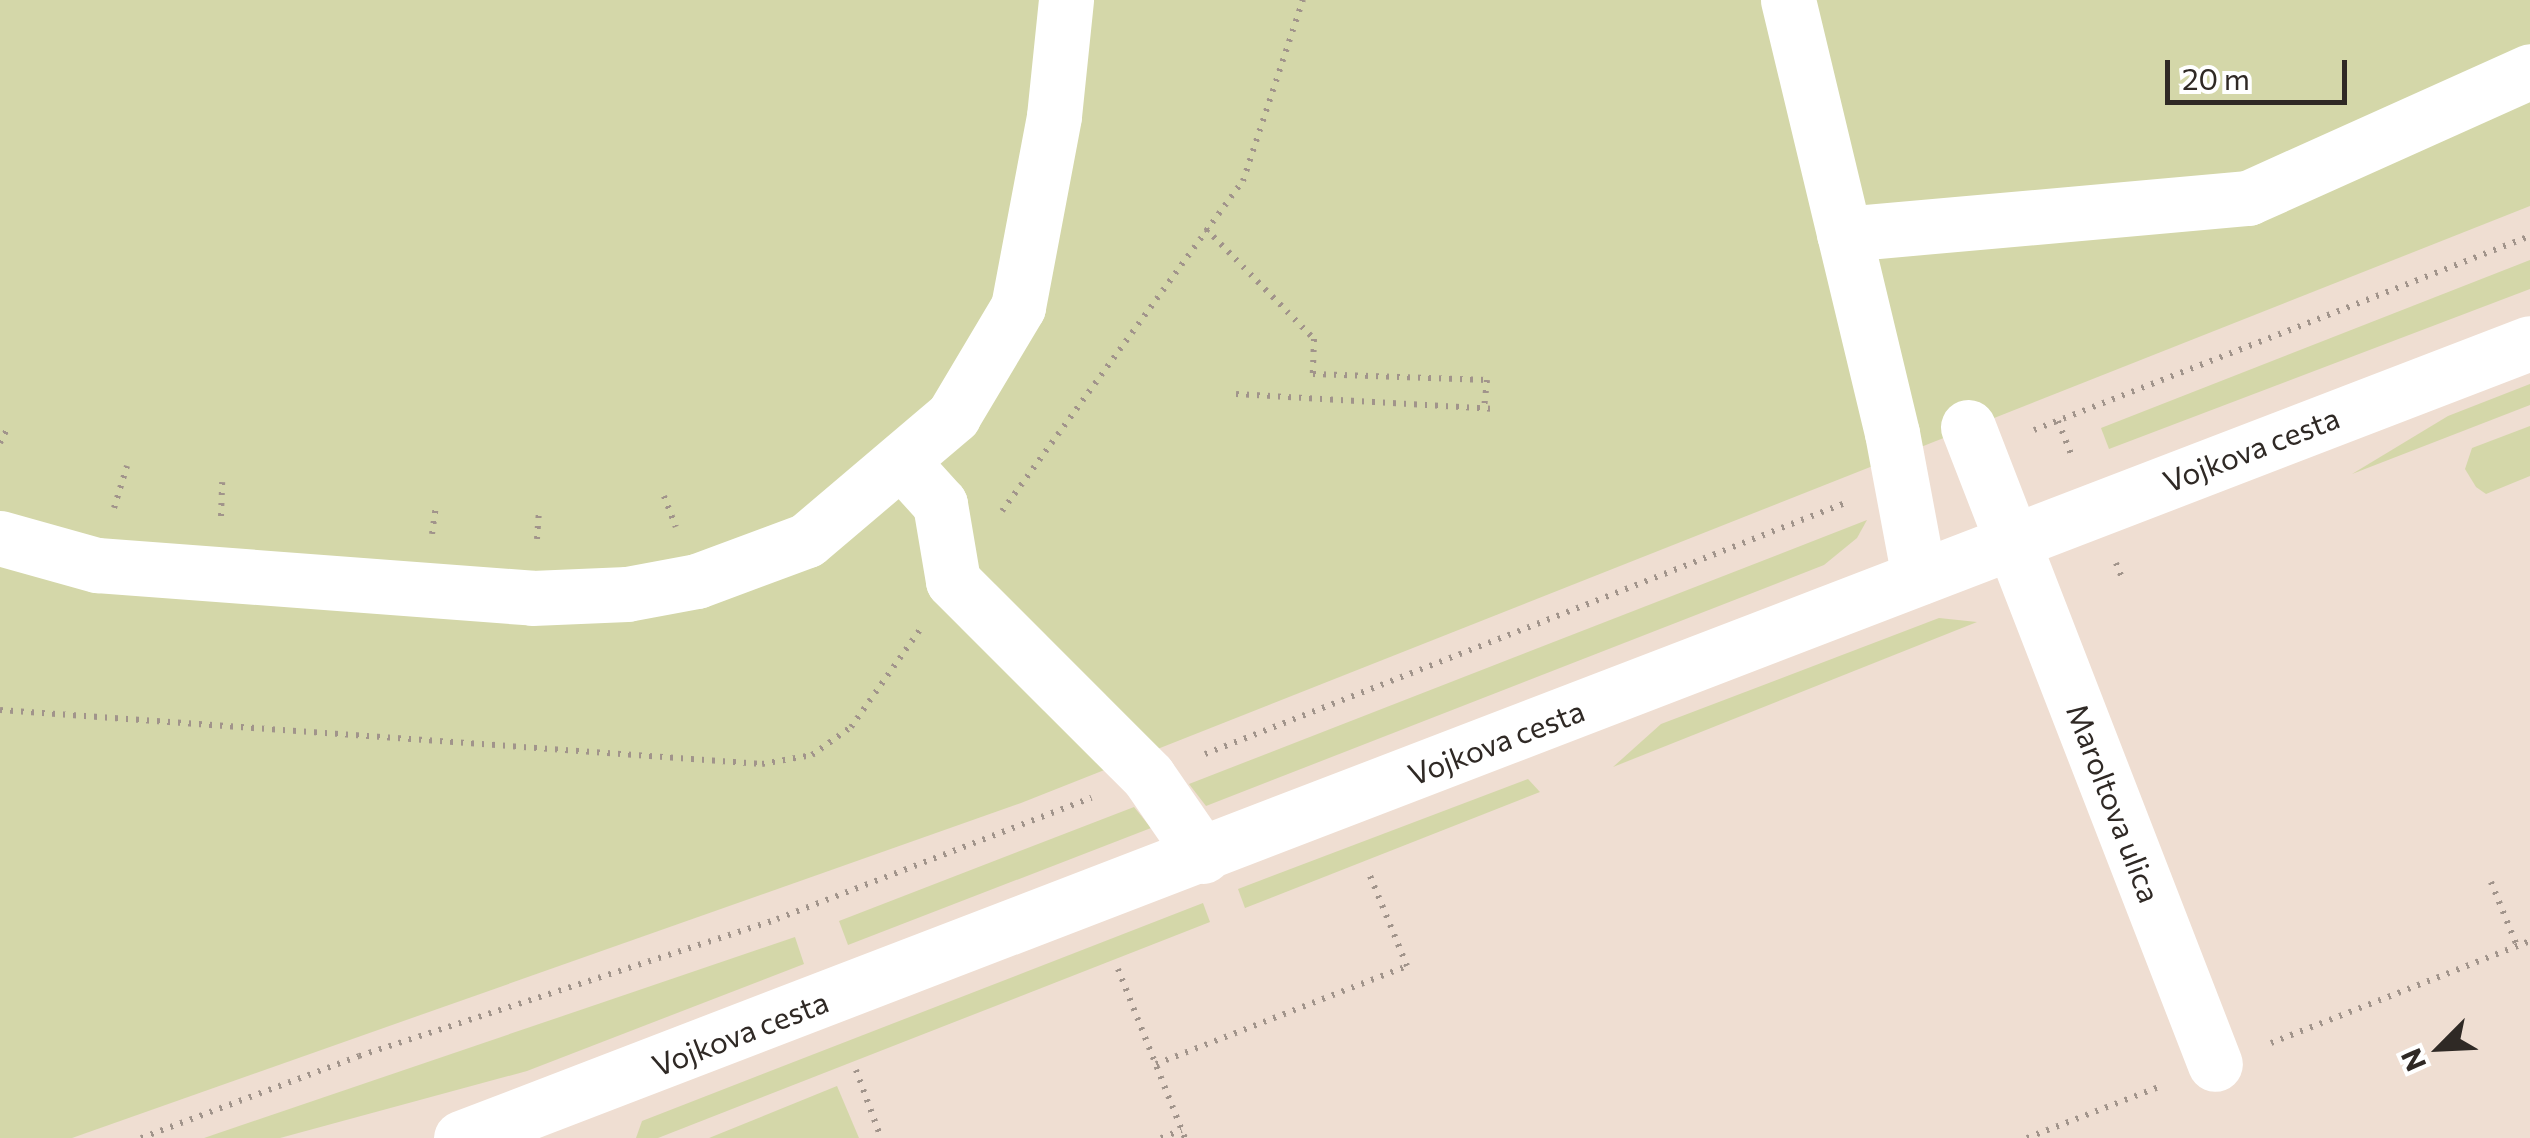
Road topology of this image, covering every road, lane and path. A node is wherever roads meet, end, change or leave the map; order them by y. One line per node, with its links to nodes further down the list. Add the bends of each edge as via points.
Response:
1 (1066, 0): 15 (street, via 1054,116 1018,307 954,416)
2 (1788, 0): 5 (street)
3 (2530, 71): 5 (street, via 2248,198)
4 (1206, 230): 9 (path, via 1314,339 1313,374 1486,380)
5 (1844, 234): 19 (street)
6 (2530, 236): 12 (path)
7 (2530, 343): 18 (street, Vojkova cesta)
8 (1236, 394): 9 (path)
9 (1484, 408): 10 (path)
10 (1496, 409)
11 (1968, 427): 18 (street, Maroltova ulica)
12 (2038, 428)
13 (6, 429): 14 (path)
14 (0, 443)
15 (901, 461): 17 (street, via 807,540 697,581 627,594 532,598 218,578 97,565); 20 (street, via 940,504 954,581)
16 (1860, 497): 20 (path)
17 (0, 538)
18 (2012, 541): 19 (street, Vojkova cesta); 28 (street, Maroltova ulica)
19 (1919, 578): 21 (street, Vojkova cesta)
20 (1148, 776): 21 (street); 31 (path, via 777,919 360,1056)
21 (1203, 856): 32 (street, Vojkova cesta)
22 (1368, 872): 27 (path, via 1407,966)
23 (2491, 882): 25 (path)
24 (2530, 941): 25 (path)
25 (2517, 946): 28 (path)
26 (1118, 969): 27 (path)
27 (1156, 1064): 30 (path)
28 (2215, 1064): 35 (path)
29 (856, 1070): 33 (path)
30 (1184, 1134): 34 (path)
31 (141, 1138)
32 (461, 1138)
33 (881, 1138)
34 (1162, 1138)
35 (2028, 1138)

